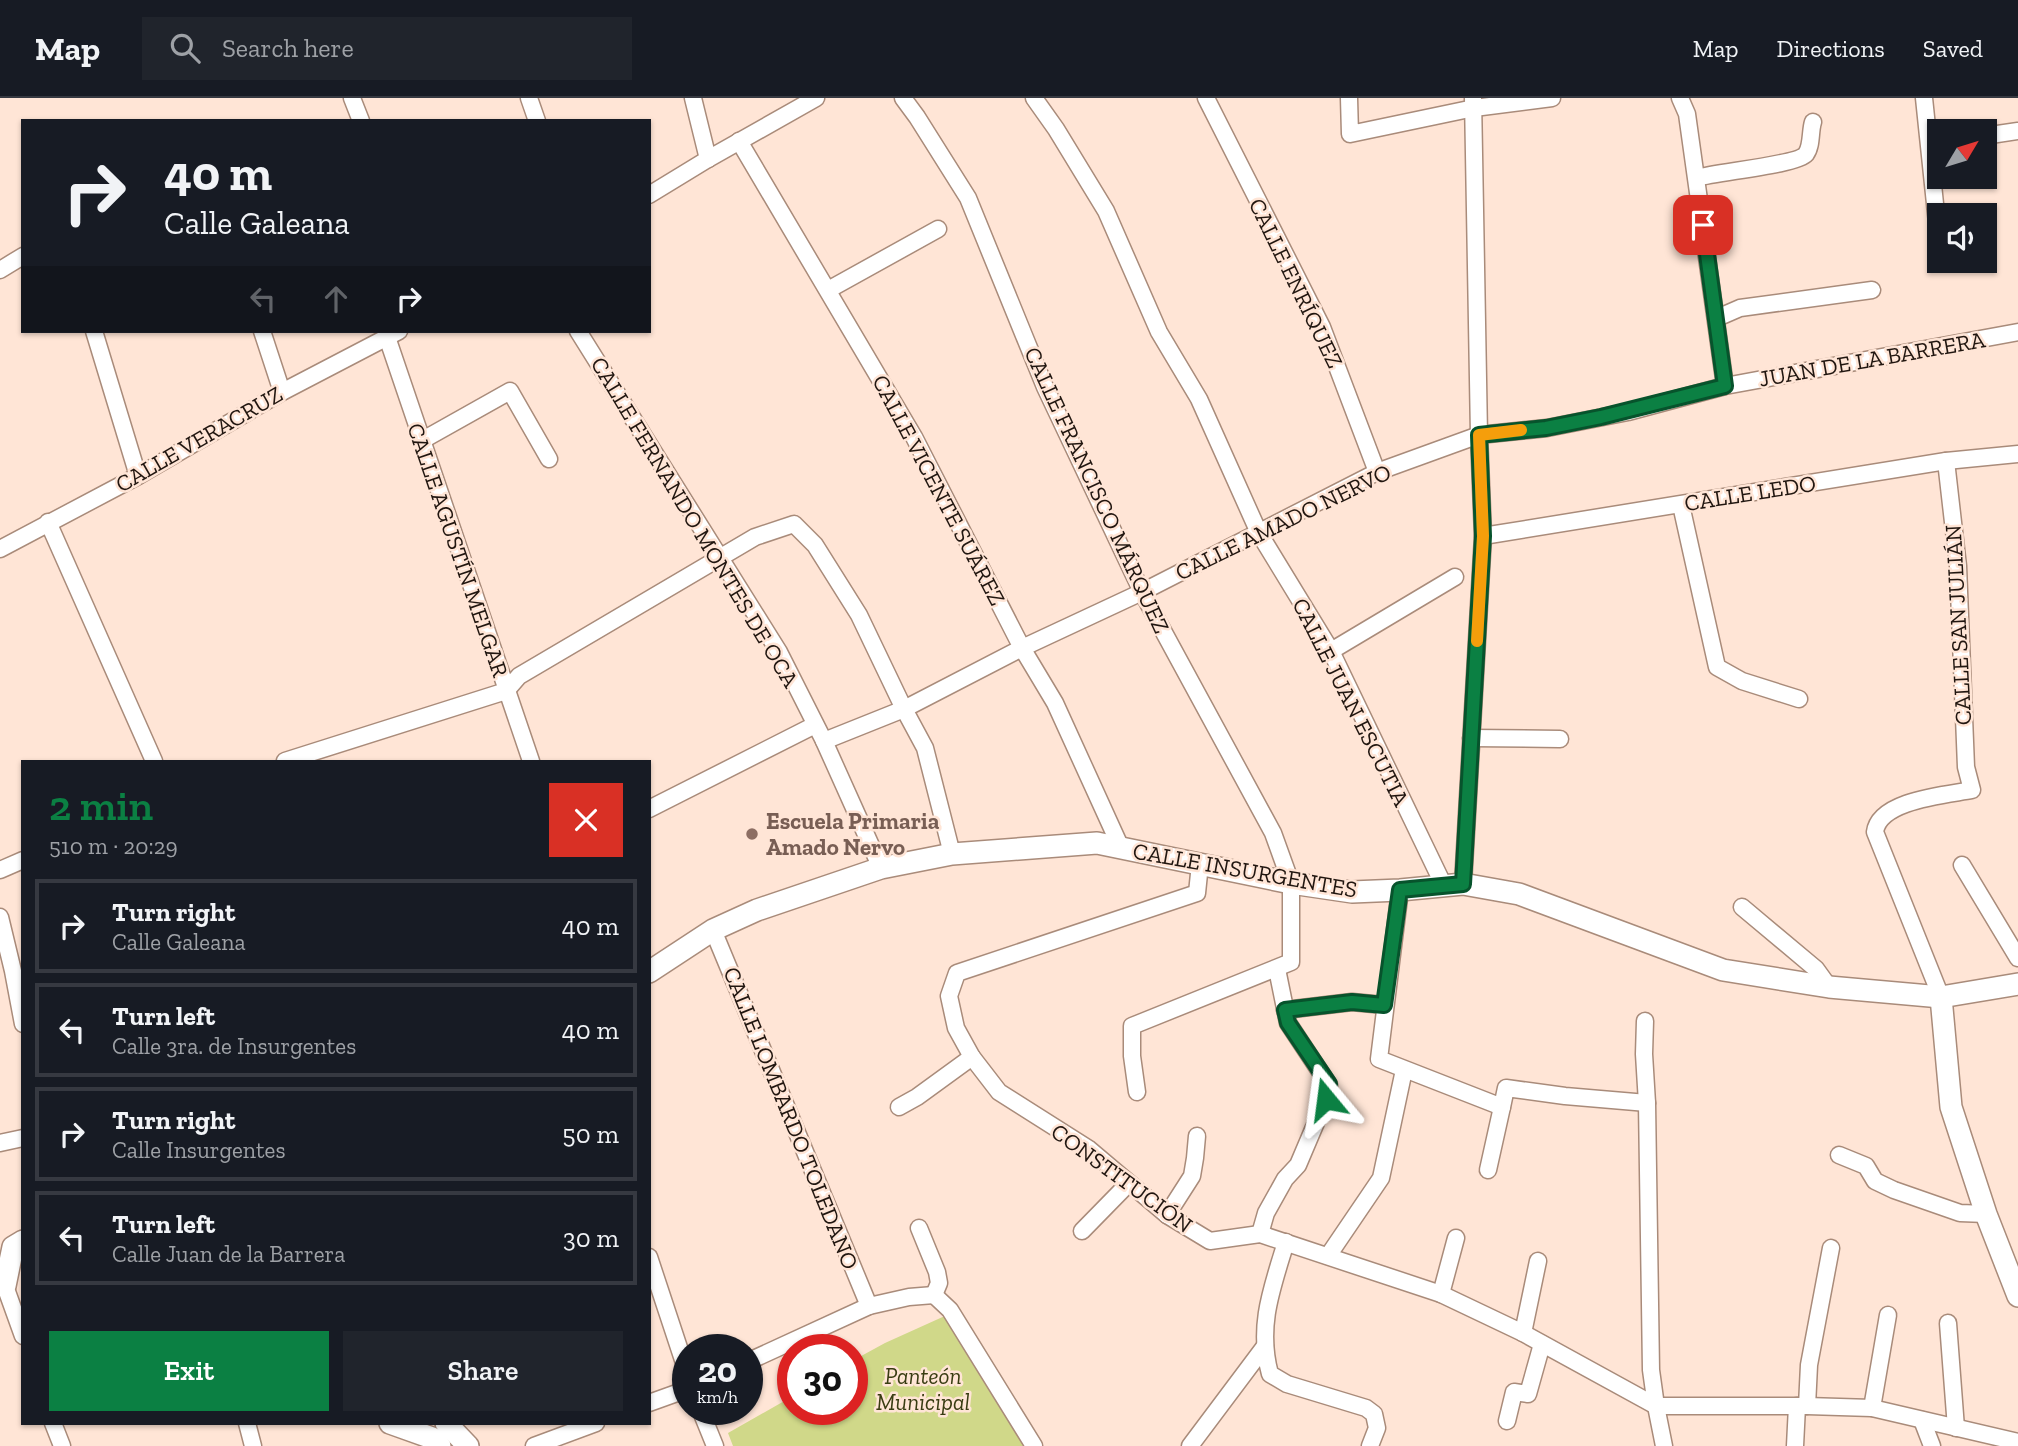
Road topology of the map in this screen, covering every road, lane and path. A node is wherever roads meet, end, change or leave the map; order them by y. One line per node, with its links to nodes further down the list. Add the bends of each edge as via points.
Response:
1 (352, 98): 13 (street)
2 (529, 98): 14 (street)
3 (693, 98): 20 (street)
4 (816, 98): 19 (street)
5 (903, 98): 50 (street, CALLE FRANCISCO MÁRQUEZ, via 968,198 1045,387)
6 (1034, 98): 45 (street, CALLE JUAN ESCUTIA, via 1106,211 1159,332 1199,399)
7 (1206, 98): 41 (street, CALLE ENRÍQUEZ, via 1322,327)
8 (1349, 98): 12 (street, via 1350,134)
9 (1552, 98): 12 (street)
10 (1681, 98): 21 (street)
11 (1924, 98): 15 (street)
12 (1474, 103): 36 (street)
13 (360, 119)
14 (536, 119)
15 (1929, 119)
16 (1813, 122): 21 (street, via 1808,152 1802,158)
17 (2018, 131): 18 (street)
18 (1997, 134)
19 (739, 141): 20 (street); 26 (street, CALLE VICENTE SUÁREZ)
20 (708, 159): 22 (street)
21 (1697, 178): 28 (street)
22 (651, 194)
23 (938, 229): 26 (street)
24 (21, 257): 25 (street)
25 (0, 270)
26 (828, 290): 51 (street, CALLE VICENTE SUÁREZ, via 914,436)
27 (1872, 290): 28 (street, via 1740,307)
28 (1717, 318): 34 (street)
29 (2018, 332): 34 (street, JUAN DE LA BARRERA)
30 (95, 333): 42 (street)
31 (263, 333): 35 (street)
32 (579, 333): 48 (street, CALLE FERNANDO MONTES DE OCA)
33 (393, 334): 35 (street, CALLE VERACRUZ); 37 (street, CALLE AGUSTÍN MELGAR)
34 (1725, 386): 36 (street, JUAN DE LA BARRERA, via 1614,415)
35 (282, 392): 42 (street, CALLE VERACRUZ)
36 (1479, 435): 41 (street, CALLE AMADO NERVO); 46 (street)
37 (421, 441): 39 (street, via 510,391); 53 (street, CALLE AGUSTÍN MELGAR)
38 (2018, 454): 40 (street, CALLE LEDO)
39 (549, 459)
40 (1946, 461): 43 (street, CALLE LEDO); 83 (street, CALLE SAN JULIÁN, via 1958,566 1966,767 1972,790 1900,804 1882,817 1875,832)
41 (1377, 472): 45 (street, CALLE AMADO NERVO)
42 (138, 476): 44 (street, CALLE VERACRUZ)
43 (1681, 505): 46 (street, CALLE LEDO); 54 (street, via 1717,667 1742,681)
44 (48, 522): 47 (street, CALLE VERACRUZ); 60 (street)
45 (1259, 533): 50 (street, CALLE AMADO NERVO); 52 (street, CALLE JUAN ESCUTIA)
46 (1483, 536): 57 (street)
47 (0, 549)
48 (722, 558): 53 (street, via 519,676); 55 (street, via 755,537 794,524 815,545 859,615); 56 (street, CALLE FERNANDO MONTES DE OCA, via 779,652)
49 (1455, 577): 52 (street)
50 (1142, 592): 51 (street, CALLE AMADO NERVO); 71 (street, CALLE FRANCISCO MÁRQUEZ, via 1273,832)
51 (1022, 648): 55 (street, CALLE AMADO NERVO); 64 (street, CALLE VICENTE SUÁREZ, via 1055,703)
52 (1331, 651): 72 (street, CALLE JUAN ESCUTIA)
53 (506, 691): 61 (street); 62 (street, CALLE AGUSTÍN MELGAR)
54 (1799, 699)
55 (904, 709): 59 (street, CALLE AMADO NERVO); 65 (street, via 925,748)
56 (816, 725): 59 (street, CALLE FERNANDO MONTES DE OCA); 63 (street)
57 (1471, 738): 58 (street); 72 (street)
58 (1560, 739)
59 (824, 741): 69 (street, CALLE FERNANDO MONTES DE OCA)
60 (154, 760)
61 (288, 760)
62 (531, 760)
63 (651, 808)
64 (1121, 848): 65 (main road, CALLE INSURGENTES, via 1097,844); 67 (main road, CALLE INSURGENTES)
65 (952, 854): 69 (main road, CALLE INSURGENTES)
66 (21, 861): 70 (street)
67 (1200, 864): 71 (main road, CALLE INSURGENTES); 88 (street, CONSTITUCIÓN, via 1197,892 957,973 949,996 956,1028)
68 (1962, 864): 77 (street)
69 (881, 868): 76 (main road, CALLE INSURGENTES, via 757,910)
70 (0, 870)
71 (1292, 883): 73 (main road, CALLE INSURGENTES, via 1352,891); 78 (street, via 1291,962)
72 (1453, 885): 73 (main road, CALLE INSURGENTES); 82 (main road, CALLE INSURGENTES, via 1519,894 1723,970)
73 (1400, 890): 84 (street)
74 (1742, 907): 82 (street, via 1816,969)
75 (0, 917): 79 (street)
76 (713, 930): 80 (main road, CALLE INSURGENTES); 117 (street, CALLE LOMBARDO TOLEDANO)
77 (2018, 958)
78 (1277, 969): 85 (street); 90 (street, via 1132,1026)
79 (12, 971): 86 (street)
80 (651, 971)
81 (2018, 984): 83 (main road, CALLE INSURGENTES)
82 (1829, 987): 83 (main road, CALLE INSURGENTES)
83 (1941, 996): 100 (main road, via 1951,1107)
84 (1384, 1005): 85 (street, via 1352,1002); 89 (street, via 1379,1059)
85 (1285, 1010): 104 (street, via 1288,1023 1329,1084 1298,1165 1266,1213)
86 (21, 1014)
87 (1645, 1021): 91 (street)
88 (972, 1057): 92 (street); 99 (street, CONSTITUCIÓN, via 999,1092 1089,1149)
89 (1404, 1070): 93 (street); 109 (street, via 1381,1178)
90 (1137, 1092)
91 (1647, 1103): 93 (street, via 1506,1088); 128 (street, via 1651,1370)
92 (899, 1107)
93 (1502, 1107): 98 (street)
94 (1197, 1136): 101 (street, via 1192,1176)
95 (21, 1138): 96 (street)
96 (0, 1143)
97 (1839, 1155): 100 (street, via 1866,1166 1875,1181 1894,1190 1960,1213)
98 (1488, 1170)
99 (1129, 1184): 101 (street, CONSTITUCIÓN); 103 (street)
100 (1986, 1214): 116 (main road)
101 (1167, 1216): 104 (street, CONSTITUCIÓN, via 1210,1241)
102 (919, 1228): 115 (street, via 937,1272)
103 (1082, 1231)
104 (1260, 1234): 107 (street)
105 (1456, 1238): 114 (street)
106 (21, 1242): 112 (main road, via 13,1247)
107 (1286, 1242): 109 (street); 124 (street, via 1268,1303)
108 (1831, 1248): 129 (street)
109 (1328, 1256): 114 (street)
110 (1538, 1261): 122 (street)
111 (651, 1262): 121 (street)
112 (10, 1264): 113 (main road)
113 (7, 1287): 120 (street)
114 (1441, 1294): 122 (street)
115 (934, 1295): 117 (street); 147 (street, via 950,1310)
116 (2018, 1296)
117 (869, 1306): 125 (street)
118 (1888, 1315): 130 (street)
119 (1948, 1323): 139 (street)
120 (21, 1330)
121 (675, 1334)
122 (1523, 1334): 123 (street)
123 (1542, 1344): 128 (street); 132 (street, via 1528,1394 1514,1392)
124 (1265, 1346): 148 (street); 149 (street, via 1270,1374 1374,1414 1377,1428)
125 (763, 1355)
126 (672, 1395): 127 (street)
127 (651, 1402)
128 (1656, 1406): 129 (street); 150 (street)
129 (1802, 1406): 130 (street); 151 (street)
130 (1872, 1408): 131 (street)
131 (1922, 1420): 139 (street); 152 (street)
132 (1507, 1421)
133 (55, 1425): 141 (street)
134 (248, 1425): 142 (street)
135 (396, 1425): 143 (main road, via 432,1438)
136 (448, 1425): 144 (main road)
137 (591, 1425): 145 (street)
138 (706, 1425): 146 (street)
139 (1956, 1428): 140 (street)
140 (2018, 1442)
141 (62, 1446)
142 (253, 1446)
143 (440, 1446)
144 (468, 1446)
145 (534, 1446)
146 (715, 1446)
147 (1034, 1446)
148 (1191, 1446)
149 (1370, 1446)
150 (1664, 1446)
151 (1795, 1446)
152 (1933, 1446)

